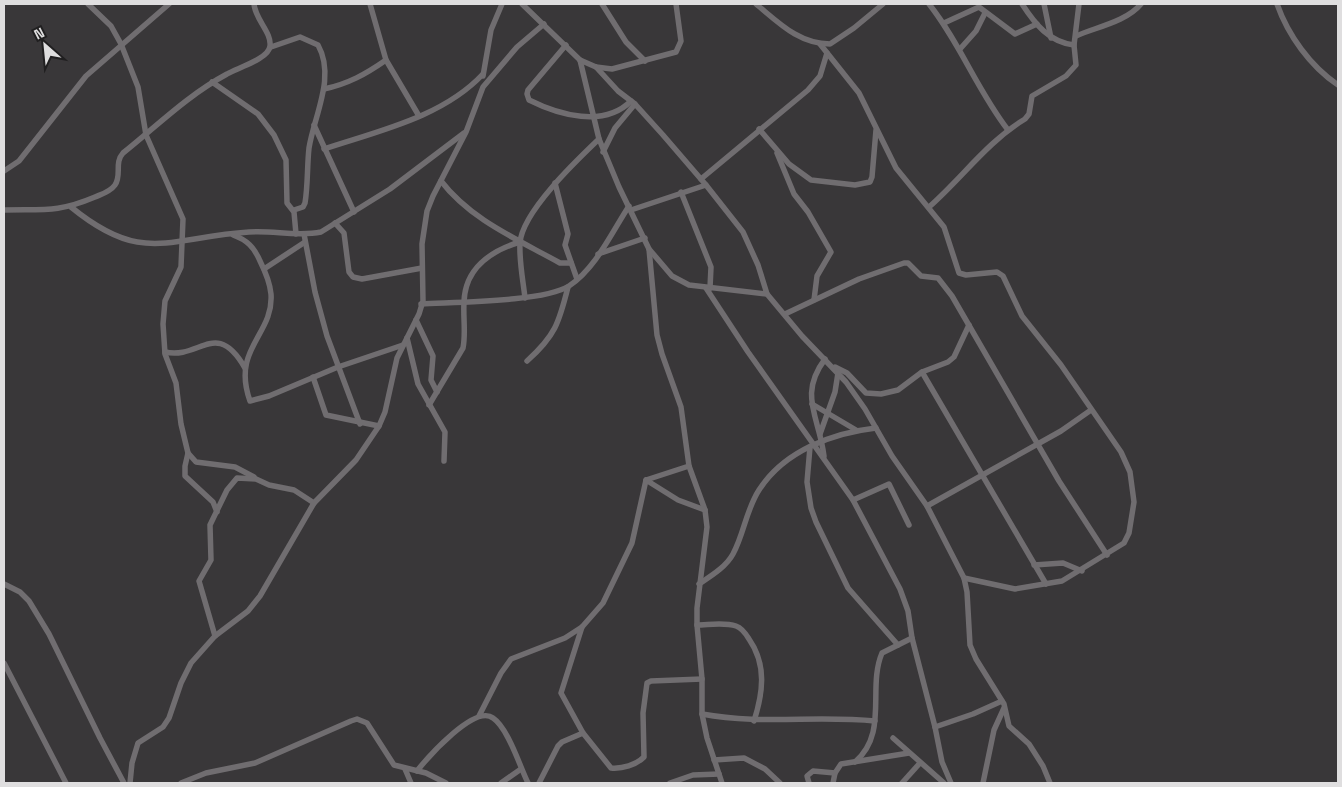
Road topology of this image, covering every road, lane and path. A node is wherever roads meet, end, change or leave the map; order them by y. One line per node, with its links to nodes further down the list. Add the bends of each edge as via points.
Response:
1 (88, 4): 24 (street, via 111,26)
2 (169, 4): 24 (street)
3 (254, 4): 28 (street, via 254,11)
4 (370, 4): 31 (street)
5 (502, 4): 35 (street, via 491,30)
6 (522, 4): 20 (street)
7 (602, 4): 33 (street, via 626,42)
8 (676, 4): 33 (street, via 682,41 679,50)
9 (756, 4): 25 (street, via 796,36)
10 (883, 4): 25 (street, via 837,41)
11 (929, 4): 19 (street)
12 (1022, 4): 21 (street)
13 (1044, 4): 23 (street)
14 (1079, 4): 22 (street)
15 (1140, 4): 22 (street, via 1134,11)
16 (1277, 4): 37 (street, via 1298,44)
17 (980, 6): 18 (street); 19 (street)
18 (985, 14): 21 (street, via 1015,34); 29 (street, via 976,31)
19 (944, 23): 29 (street)
20 (544, 24): 26 (street); 38 (street, via 512,52)
21 (1037, 24): 23 (street)
22 (1076, 36): 27 (street)
23 (1051, 38): 27 (street)
24 (121, 44): 48 (street, via 138,87); 53 (street, via 86,76 19,161)
25 (820, 44): 30 (street)
26 (566, 45): 32 (street); 42 (street, via 528,90 527,97 561,114)
27 (1074, 45): 46 (street, via 1076,65 1071,72 1035,93 1030,100 1029,114)
28 (271, 47): 36 (street, via 260,58); 39 (street, via 296,37 318,45 324,57)
29 (960, 49): 46 (street, via 982,94)
30 (827, 54): 44 (street, via 858,92); 45 (street, via 820,76 808,90)
31 (386, 60): 39 (street, via 347,83); 41 (street)
32 (580, 60): 34 (street); 42 (street)
33 (645, 61): 34 (street, via 612,70)
34 (596, 67): 40 (street)
35 (483, 74): 38 (street); 41 (street, via 462,94)
36 (212, 82): 48 (street, via 186,99); 63 (street, via 253,109 270,127 286,160 287,203)
37 (1338, 85)
38 (483, 87): 47 (street)
39 (324, 89): 43 (street)
40 (633, 102): 42 (street, via 617,111); 52 (street); 54 (street)
41 (420, 116): 50 (street)
42 (592, 116): 49 (street)
43 (314, 125): 50 (street); 63 (street, via 306,203)
44 (876, 128): 51 (street, via 872,177 864,184 811,180); 60 (street, via 896,168)
45 (759, 129): 51 (street); 54 (street)
46 (1008, 130): 60 (street)
47 (466, 132): 55 (street); 64 (street)
48 (146, 135): 59 (street, via 120,156 118,179 112,188); 72 (street, via 183,219)
49 (599, 139): 52 (street); 56 (street)
50 (324, 149): 64 (street)
51 (775, 150): 83 (street, via 794,194 832,252 817,276)
52 (603, 152): 61 (street)
53 (4, 171)
54 (701, 179): 57 (street)
55 (441, 181): 70 (street, via 474,215); 76 (street, via 427,211)
56 (555, 183): 70 (street, via 532,216); 75 (street, via 567,230 564,245)
57 (706, 185): 58 (street); 81 (street, via 748,241)
58 (681, 192): 61 (street); 80 (street, via 710,267)
59 (71, 207): 62 (street); 72 (street, via 115,237 144,244)
60 (929, 207): 103 (street, via 949,238 959,272 966,275 997,272 1003,276 1022,316)
61 (630, 208): 69 (street); 74 (street)
62 (4, 210)
63 (294, 210): 67 (street)
64 (354, 212): 65 (street)
65 (336, 223): 68 (street, via 321,232); 76 (street, via 344,234 349,272 353,277 362,279)
66 (231, 234): 67 (street); 72 (street); 77 (street, via 246,240)
67 (296, 234): 68 (street)
68 (304, 234): 71 (street)
69 (645, 238): 73 (street); 74 (street)
70 (520, 241): 75 (street, via 560,262); 82 (street); 84 (street, via 477,265 468,278)
71 (305, 242): 77 (street); 94 (street, via 320,315)
72 (182, 243): 91 (street, via 181,267 165,301)
73 (649, 249): 80 (street, via 678,281); 115 (street, via 658,335 681,407)
74 (598, 254): 78 (street)
75 (570, 263): 78 (street)
76 (422, 268): 85 (street)
77 (264, 269): 96 (street, via 271,304)
78 (577, 280): 79 (street)
79 (568, 287): 82 (street); 93 (street, via 554,331 547,343)
80 (708, 288): 81 (street); 111 (street)
81 (767, 294): 86 (street)
82 (525, 298): 84 (street)
83 (814, 300): 86 (street); 88 (street, via 861,278 908,262 918,274 943,282)
84 (464, 301): 85 (street); 100 (street, via 463,348)
85 (422, 304): 87 (street)
86 (785, 314): 92 (street)
87 (416, 320): 89 (street); 100 (street, via 433,356 431,380)
88 (969, 325): 97 (street, via 954,357); 110 (street)
89 (407, 338): 90 (street); 102 (street, via 414,372)
90 (403, 345): 94 (street); 106 (street)
91 (165, 352): 96 (street, via 217,344 232,350); 112 (street, via 176,383)
92 (825, 358): 95 (street); 101 (street, via 812,380)
93 (527, 361)
94 (338, 367): 99 (street); 105 (street)
95 (833, 367): 97 (street, via 847,373 871,394 898,390); 98 (street)
96 (245, 368): 99 (street, via 252,401)
97 (922, 372): 116 (street)
98 (838, 373): 104 (street); 107 (street)
99 (313, 377): 105 (street, via 326,415)
100 (437, 392): 102 (street)
101 (812, 404): 104 (street); 109 (street)
102 (429, 405): 114 (street, via 445,432)
103 (1091, 410): 110 (street, via 1061,431); 125 (street, via 1126,461 1134,492 1127,539)
104 (828, 414): 108 (street); 109 (street)
105 (360, 424): 106 (street)
106 (379, 426): 120 (street, via 356,460)
107 (876, 428): 108 (street); 121 (street)
108 (856, 430): 109 (street)
109 (821, 436): 111 (street); 113 (street)
110 (1037, 442): 116 (street); 125 (street)
111 (812, 446): 113 (street); 130 (street, via 772,475 759,490 733,554); 136 (street, via 806,482 816,522 848,588)
112 (188, 454): 117 (street, via 196,462 235,468); 123 (street, via 185,476 210,498)
113 (824, 458): 119 (street)
114 (444, 461)
115 (689, 466): 118 (street); 122 (street)
116 (981, 476): 121 (street); 126 (street)
117 (256, 479): 120 (street, via 294,490); 123 (street, via 237,478)
118 (646, 480): 122 (street, via 678,500); 133 (street, via 637,527 626,559 603,603)
119 (853, 500): 124 (street, via 890,484); 135 (street, via 900,589 908,611)
120 (314, 503): 134 (street, via 260,596 248,611)
121 (927, 506): 128 (street)
122 (706, 510): 130 (street, via 707,527)
123 (217, 512): 134 (street, via 209,530 211,560 199,581)
124 (909, 525)
125 (1106, 555): 127 (street)
126 (1034, 564): 127 (street, via 1063,563); 131 (street)
127 (1082, 571): 131 (street, via 1062,581)
128 (964, 578): 131 (street, via 1015,589); 139 (street, via 970,645)
129 (4, 584): 158 (street, via 29,601 49,634)
130 (699, 584): 132 (street)
131 (1046, 584)
132 (696, 626): 138 (street); 143 (street, via 735,626 745,632 757,651 762,683)
133 (582, 627): 142 (street, via 565,638 512,659 501,673); 146 (street, via 561,694)
134 (215, 636): 159 (street, via 192,663 181,683 170,718 138,743)
135 (912, 638): 136 (street); 145 (street)
136 (898, 645): 144 (street, via 882,654 880,660)
137 (4, 664): 157 (street)
138 (702, 680): 141 (street); 146 (street, via 651,681 647,684 643,713 645,752 641,760 633,764 611,768)
139 (1002, 701): 140 (street); 145 (street)
140 (1004, 708): 174 (street, via 994,730); 175 (street, via 1009,726 1029,744)
141 (702, 714): 143 (street); 149 (street)
142 (479, 716): 153 (street, via 493,717); 154 (street, via 443,742)
143 (754, 721): 144 (street, via 842,718)
144 (875, 722): 150 (street, via 870,744)
145 (935, 727): 173 (street, via 942,762)
146 (583, 733): 165 (street, via 558,746)
147 (893, 738): 148 (street)
148 (909, 753): 150 (street); 151 (street)
149 (714, 760): 156 (street); 168 (street, via 744,758 765,769)
150 (856, 762): 155 (street, via 841,764)
151 (920, 763): 171 (street); 172 (street)
152 (406, 769): 154 (street); 160 (street, via 390,761 367,722 357,719 255,763 206,773); 161 (street)
153 (521, 769): 163 (street); 164 (street)
154 (417, 771): 162 (street)
155 (835, 773): 169 (street, via 813,772 807,776); 170 (street)
156 (719, 774): 166 (street, via 693,774); 167 (street)
157 (66, 783)
158 (124, 783)
159 (130, 783)
160 (181, 783)
161 (411, 783)
162 (446, 783)
163 (501, 783)
164 (528, 783)
165 (539, 783)
166 (670, 783)
167 (722, 783)
168 (780, 783)
169 (809, 783)
170 (833, 783)
171 (902, 783)
172 (944, 783)
173 (951, 783)
174 (983, 783)
175 (1050, 783)

